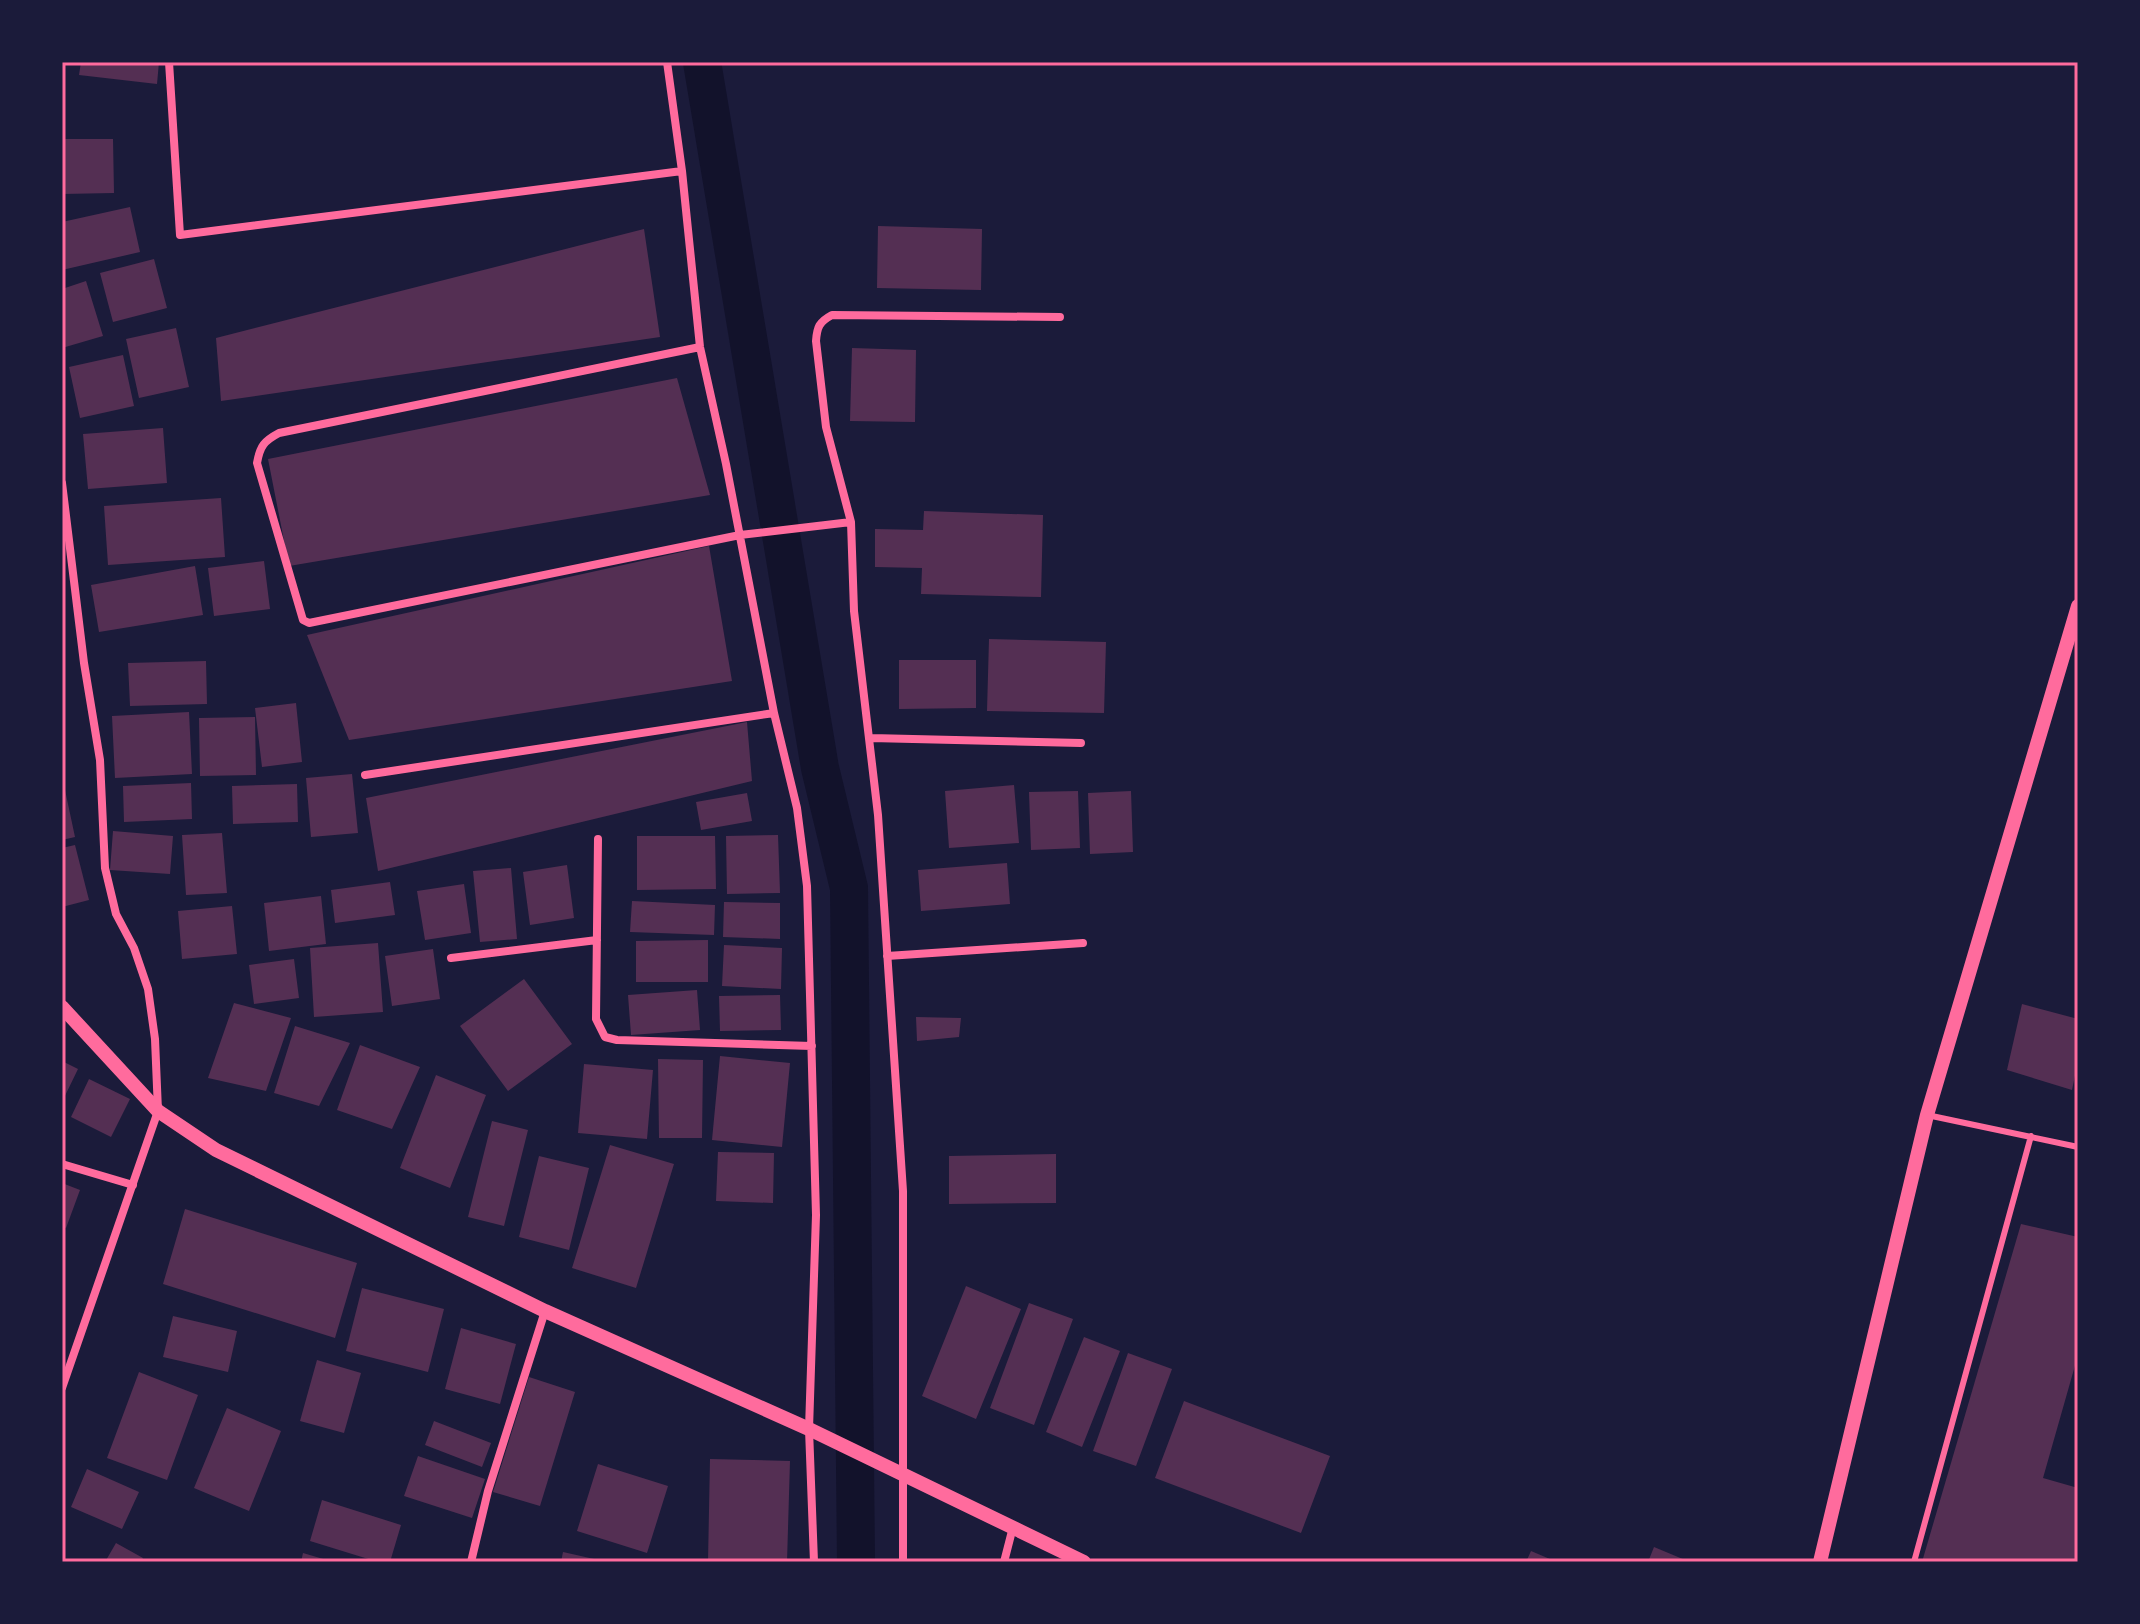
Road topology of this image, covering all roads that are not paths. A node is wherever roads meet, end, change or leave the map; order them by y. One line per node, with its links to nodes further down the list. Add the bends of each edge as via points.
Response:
1 (169, 62): 3 (street, via 180,235)
2 (667, 62): 3 (street)
3 (682, 171): 5 (street)
4 (1060, 317): 7 (street, via 832,315 822,320 816,341 826,427)
5 (700, 347): 8 (street); 8 (street, via 279,433 260,447 257,463 299,615 309,623)
6 (62, 483): 21 (street, via 100,760 105,868 116,914 148,989)
7 (851, 522): 8 (street); 11 (street, via 854,611)
8 (740, 535): 10 (street)
9 (2078, 606): 22 (street)
10 (774, 713): 13 (street); 20 (street, via 797,808 807,886)
11 (871, 738): 12 (street); 17 (street)
12 (1081, 743)
13 (365, 775)
14 (598, 839): 15 (street)
15 (597, 940): 18 (street); 20 (street, via 596,1019 605,1037)
16 (1083, 943): 17 (street)
17 (887, 956): 30 (street, via 903,1191)
18 (451, 958)
19 (62, 1007): 21 (street)
20 (812, 1046): 29 (street)
21 (158, 1111): 26 (street); 27 (street, via 216,1150)
22 (1927, 1115): 23 (lane); 37 (street)
23 (2031, 1136): 24 (lane); 38 (lane)
24 (2078, 1147)
25 (62, 1164): 26 (street)
26 (133, 1185): 28 (street)
27 (545, 1311): 29 (street); 32 (street)
28 (62, 1388)
29 (816, 1432): 30 (street); 33 (street)
30 (899, 1471): 31 (street); 34 (street)
31 (1013, 1527): 35 (street); 36 (street)
32 (471, 1562)
33 (814, 1562)
34 (903, 1562)
35 (1004, 1562)
36 (1084, 1562)
37 (1820, 1562)
38 (1914, 1562)

